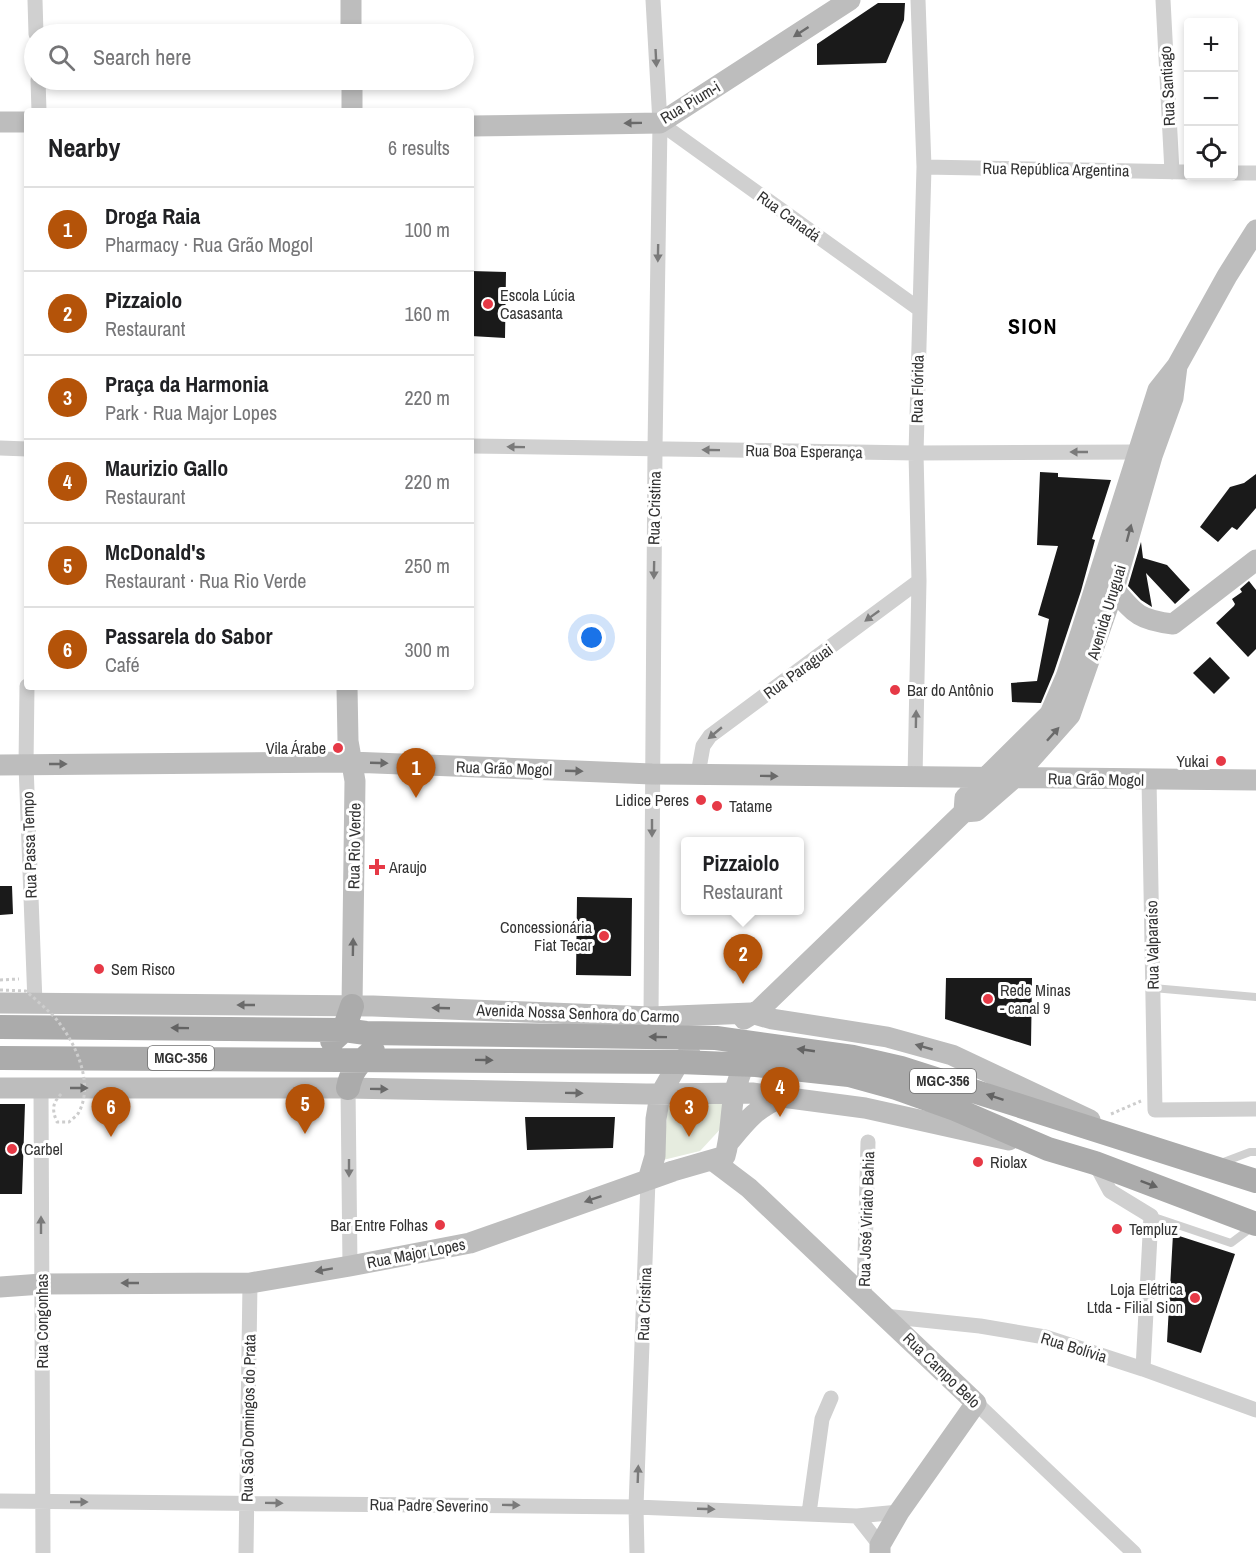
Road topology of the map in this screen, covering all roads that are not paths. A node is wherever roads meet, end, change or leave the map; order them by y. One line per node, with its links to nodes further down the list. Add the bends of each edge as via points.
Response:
1 (35, 0): 7 (street)
2 (351, 0): 8 (street)
3 (653, 0): 15 (street, Rua Cristina, one-way to 15)
4 (850, 0): 15 (street, Rua Pium-i, one-way to 15)
5 (918, 0): 17 (street, Rua Flórida)
6 (1163, 0): 18 (street, Rua Santiago)
7 (36, 24)
8 (351, 24)
9 (38, 90): 11 (street)
10 (352, 90): 12 (street)
11 (39, 108)
12 (352, 108)
13 (0, 122): 14 (street)
14 (24, 122)
15 (660, 123): 16 (street, Rua Pium-i, one-way to 16); 23 (street, Rua Canadá); 28 (street, Rua Cristina, one-way to 28)
16 (474, 126)
17 (924, 167): 18 (street, Rua República Argentina); 23 (street, Rua Flórida)
18 (1172, 172): 19 (street, Rua República Argentina)
19 (1184, 172)
20 (1238, 173): 21 (street)
21 (1256, 173)
22 (1256, 230): 24 (street, Avenida Uruguai)
23 (919, 309): 30 (street, Rua Flórida)
24 (1177, 366): 29 (street, Avenida Uruguai, via 1158,390); 33 (street, Avenida Uruguai, one-way to 24, via 1173,398)
25 (474, 446): 28 (street, Rua Boa Esperança, one-way to 25)
26 (0, 448): 27 (street)
27 (24, 449)
28 (655, 449): 30 (street, Rua Boa Esperança, one-way to 28); 42 (street, Rua Cristina, one-way to 42)
29 (1138, 452): 30 (street, Rua Boa Esperança, one-way to 30); 36 (street, Avenida Uruguai)
30 (916, 453): 32 (street, Rua Flórida)
31 (1256, 560): 34 (street, via 1173,624 1152,622)
32 (919, 581): 43 (street, Rua Paraguai, one-way to 43, via 710,736 703,746); 45 (street, Rua Flórida, one-way to 32)
33 (1114, 589): 34 (street); 35 (street, Avenida Uruguai)
34 (1133, 611): 35 (street)
35 (1104, 619): 36 (street); 46 (street, Avenida Uruguai, one-way to 35, via 1071,715)
36 (1082, 632): 44 (street, Avenida Uruguai, via 1050,714)
37 (27, 690): 41 (street, Rua Passa Tempo)
38 (347, 690): 39 (street, Rua Rio Verde)
39 (350, 762): 41 (street, Rua Grão Mogol, one-way to 39); 42 (street, Rua Grão Mogol, one-way to 42); 55 (street, Rua Rio Verde, one-way to 39, via 355,781)
40 (0, 765): 41 (street, Rua Grão Mogol)
41 (26, 765): 54 (street, Rua Passa Tempo)
42 (652, 774): 43 (street, Rua Grão Mogol); 57 (street, Rua Cristina, one-way to 57)
43 (698, 774): 45 (street, Rua Grão Mogol, one-way to 45)
44 (986, 776): 45 (street, Rua Grão Mogol); 46 (street, Rua Grão Mogol); 49 (street, Avenida Uruguai)
45 (926, 778): 49 (street, via 957,788)
46 (1014, 778): 47 (street, Rua Grão Mogol); 49 (street, Avenida Uruguai, via 976,811)
47 (1149, 779): 48 (street, Rua Grão Mogol); 51 (street, Rua Valparaíso)
48 (1256, 780)
49 (964, 805): 50 (street, Avenida Uruguai)
50 (787, 981): 56 (street, Avenida Uruguai); 58 (street, via 778,1011)
51 (1153, 988): 52 (lane); 74 (street, Rua Valparaíso, via 1155,1102)
52 (1256, 997)
53 (0, 1003): 54 (street, Avenida Nossa Senhora do Carmo / MGC-356)
54 (35, 1004): 55 (street, Avenida Nossa Senhora do Carmo / MGC-356, one-way to 54)
55 (352, 1006): 57 (street, Avenida Nossa Senhora do Carmo / MGC-356, one-way to 55); 60 (main road)
56 (752, 1013): 57 (street, Avenida Nossa Senhora do Carmo / MGC-356); 58 (street, Avenida Nossa Senhora do Carmo / MGC-356); 62 (street, Avenida Uruguai); 63 (street)
57 (651, 1017)
58 (787, 1022): 76 (street, Avenida Nossa Senhora do Carmo / MGC-356, one-way to 58, via 952,1055 887,1037)
59 (0, 1027): 60 (main road, Avenida Nossa Senhora do Carmo / MGC-356, one-way to 59)
60 (344, 1030): 61 (main road, Avenida Nossa Senhora do Carmo / MGC-356); 65 (main road, via 335,1040 316,1047 276,1047)
61 (468, 1033): 62 (main road, Avenida Nossa Senhora do Carmo / MGC-356, one-way to 61); 66 (main road, via 438,1043 385,1047)
62 (716, 1038): 63 (main road, Avenida Nossa Senhora do Carmo / MGC-356); 67 (street, Avenida Uruguai)
63 (747, 1054): 67 (main road, Avenida Nossa Senhora do Carmo / MGC-356); 71 (street); 76 (main road, Avenida Nossa Senhora do Carmo / MGC-356, one-way to 63, via 902,1068 853,1057); 77 (main road, Avenida Nossa Senhora do Carmo / MGC-356, via 896,1088)
64 (0, 1058): 65 (main road, Avenida Nossa Senhora do Carmo / MGC-356)
65 (243, 1058): 66 (main road, Avenida Nossa Senhora do Carmo / MGC-356)
66 (363, 1059): 67 (main road, Avenida Nossa Senhora do Carmo / MGC-356, one-way to 67); 69 (main road, via 350,1077)
67 (679, 1062): 72 (street, Rua Cristina)
68 (0, 1088): 70 (street, Avenida Nossa Senhora do Carmo / MGC-356)
69 (348, 1088): 70 (street, Avenida Nossa Senhora do Carmo / MGC-356, one-way to 69); 72 (street, Avenida Nossa Senhora do Carmo / MGC-356, one-way to 72); 88 (street, one-way to 88)
70 (40, 1089): 90 (street, Rua Congonhas, one-way to 70)
71 (735, 1093): 72 (street, Avenida Nossa Senhora do Carmo / MGC-356); 73 (street, Avenida Nossa Senhora do Carmo / MGC-356); 79 (street)
72 (660, 1095): 80 (street, Rua Cristina)
73 (784, 1096): 77 (street, Avenida Nossa Senhora do Carmo / MGC-356, via 866,1108); 79 (street, via 750,1117)
74 (1256, 1109)
75 (868, 1142): 92 (street, Rua José Viriato Bahia)
76 (1131, 1142): 82 (main road, Avenida Nossa Senhora do Carmo / MGC-356)
77 (1048, 1149): 81 (main road, Avenida Nossa Senhora do Carmo / MGC-356)
78 (1256, 1152): 82 (lane)
79 (722, 1153): 83 (street, Rua Major Lopes); 92 (street, Rua Campo Belo, via 749,1188)
80 (655, 1156): 83 (street, via 661,1166); 84 (street, Rua Cristina)
81 (1095, 1163): 86 (street, via 1110,1191); 87 (main road, Avenida Nossa Senhora do Carmo / MGC-356, one-way to 87)
82 (1212, 1166): 85 (main road, Avenida Nossa Senhora do Carmo / MGC-356)
83 (673, 1171): 84 (street, Rua Major Lopes)
84 (648, 1180): 88 (street, Rua Major Lopes, one-way to 88, via 470,1243); 101 (street, Rua Cristina, one-way to 84)
85 (1256, 1181)
86 (1151, 1216): 87 (lane, via 1231,1243); 94 (street)
87 (1256, 1224)
88 (350, 1266): 89 (street, Rua Major Lopes, one-way to 89)
89 (250, 1283): 90 (street, Rua Major Lopes, one-way to 90); 100 (street, Rua São Domingos do Prata)
90 (42, 1284): 91 (street, Rua Major Lopes); 99 (street, Rua Congonhas)
91 (0, 1287)
92 (864, 1295): 93 (street, Rua Campo Belo)
93 (885, 1316): 94 (street, Rua Bolívia, via 1045,1337); 96 (street, Rua Campo Belo)
94 (1143, 1369): 97 (street, Rua Bolívia)
95 (831, 1398): 103 (street, via 822,1419)
96 (976, 1403): 102 (street); 109 (street, Rua Campo Belo)
97 (1256, 1410)
98 (0, 1501): 99 (street, Rua Padre Severino)
99 (43, 1501): 100 (street, Rua Padre Severino, one-way to 100); 106 (street, Rua Congonhas)
100 (246, 1503): 101 (street, Rua Padre Severino, one-way to 101); 107 (street, Rua São Domingos do Prata)
101 (636, 1507): 103 (street, Rua Padre Severino, one-way to 103); 108 (street, Rua Cristina)
102 (899, 1512): 104 (street, Rua Padre Severino); 105 (street)
103 (809, 1513): 104 (street, Rua Padre Severino)
104 (857, 1516): 105 (street)
105 (880, 1549)
106 (43, 1553)
107 (246, 1553)
108 (637, 1553)
109 (1134, 1553)

